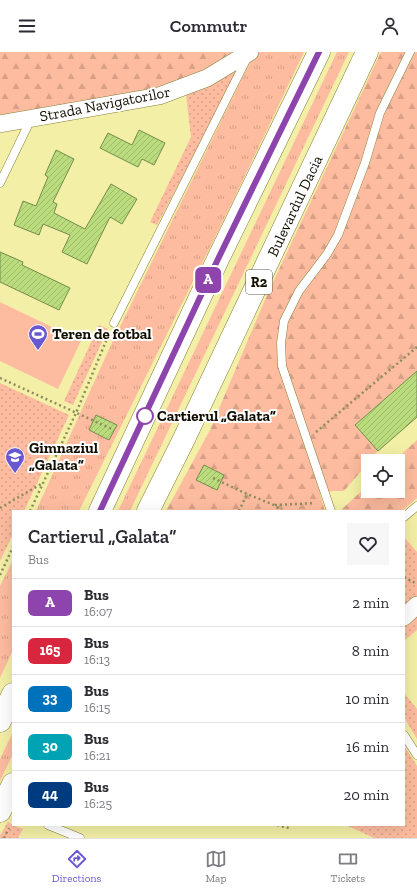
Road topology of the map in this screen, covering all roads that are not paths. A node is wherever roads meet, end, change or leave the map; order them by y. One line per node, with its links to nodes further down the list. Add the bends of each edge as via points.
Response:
1 (319, 52): 11 (main road, via 218,259)
2 (367, 52): 12 (main road, Bulevardul Dacia / R2)
3 (410, 52): 10 (lane, via 380,113 365,163 338,234 327,254 299,291 284,321 281,343 282,366)
4 (250, 53): 5 (street, Strada Navigatorilor, via 207,78 159,96); 8 (lane)
5 (31, 119): 6 (street, Strada Navigatorilor); 7 (lane)
6 (0, 124)
7 (0, 184)
8 (114, 323)
9 (417, 506): 13 (lane)
10 (329, 507)
11 (100, 510)
12 (148, 510)
13 (405, 516)
14 (417, 606): 15 (street)
15 (405, 616)
16 (12, 696): 17 (main road)
17 (0, 721)
18 (405, 737): 19 (lane)
19 (417, 755)
20 (12, 786): 21 (main road)
21 (3, 809)
22 (50, 826): 23 (lane)
23 (80, 838)

